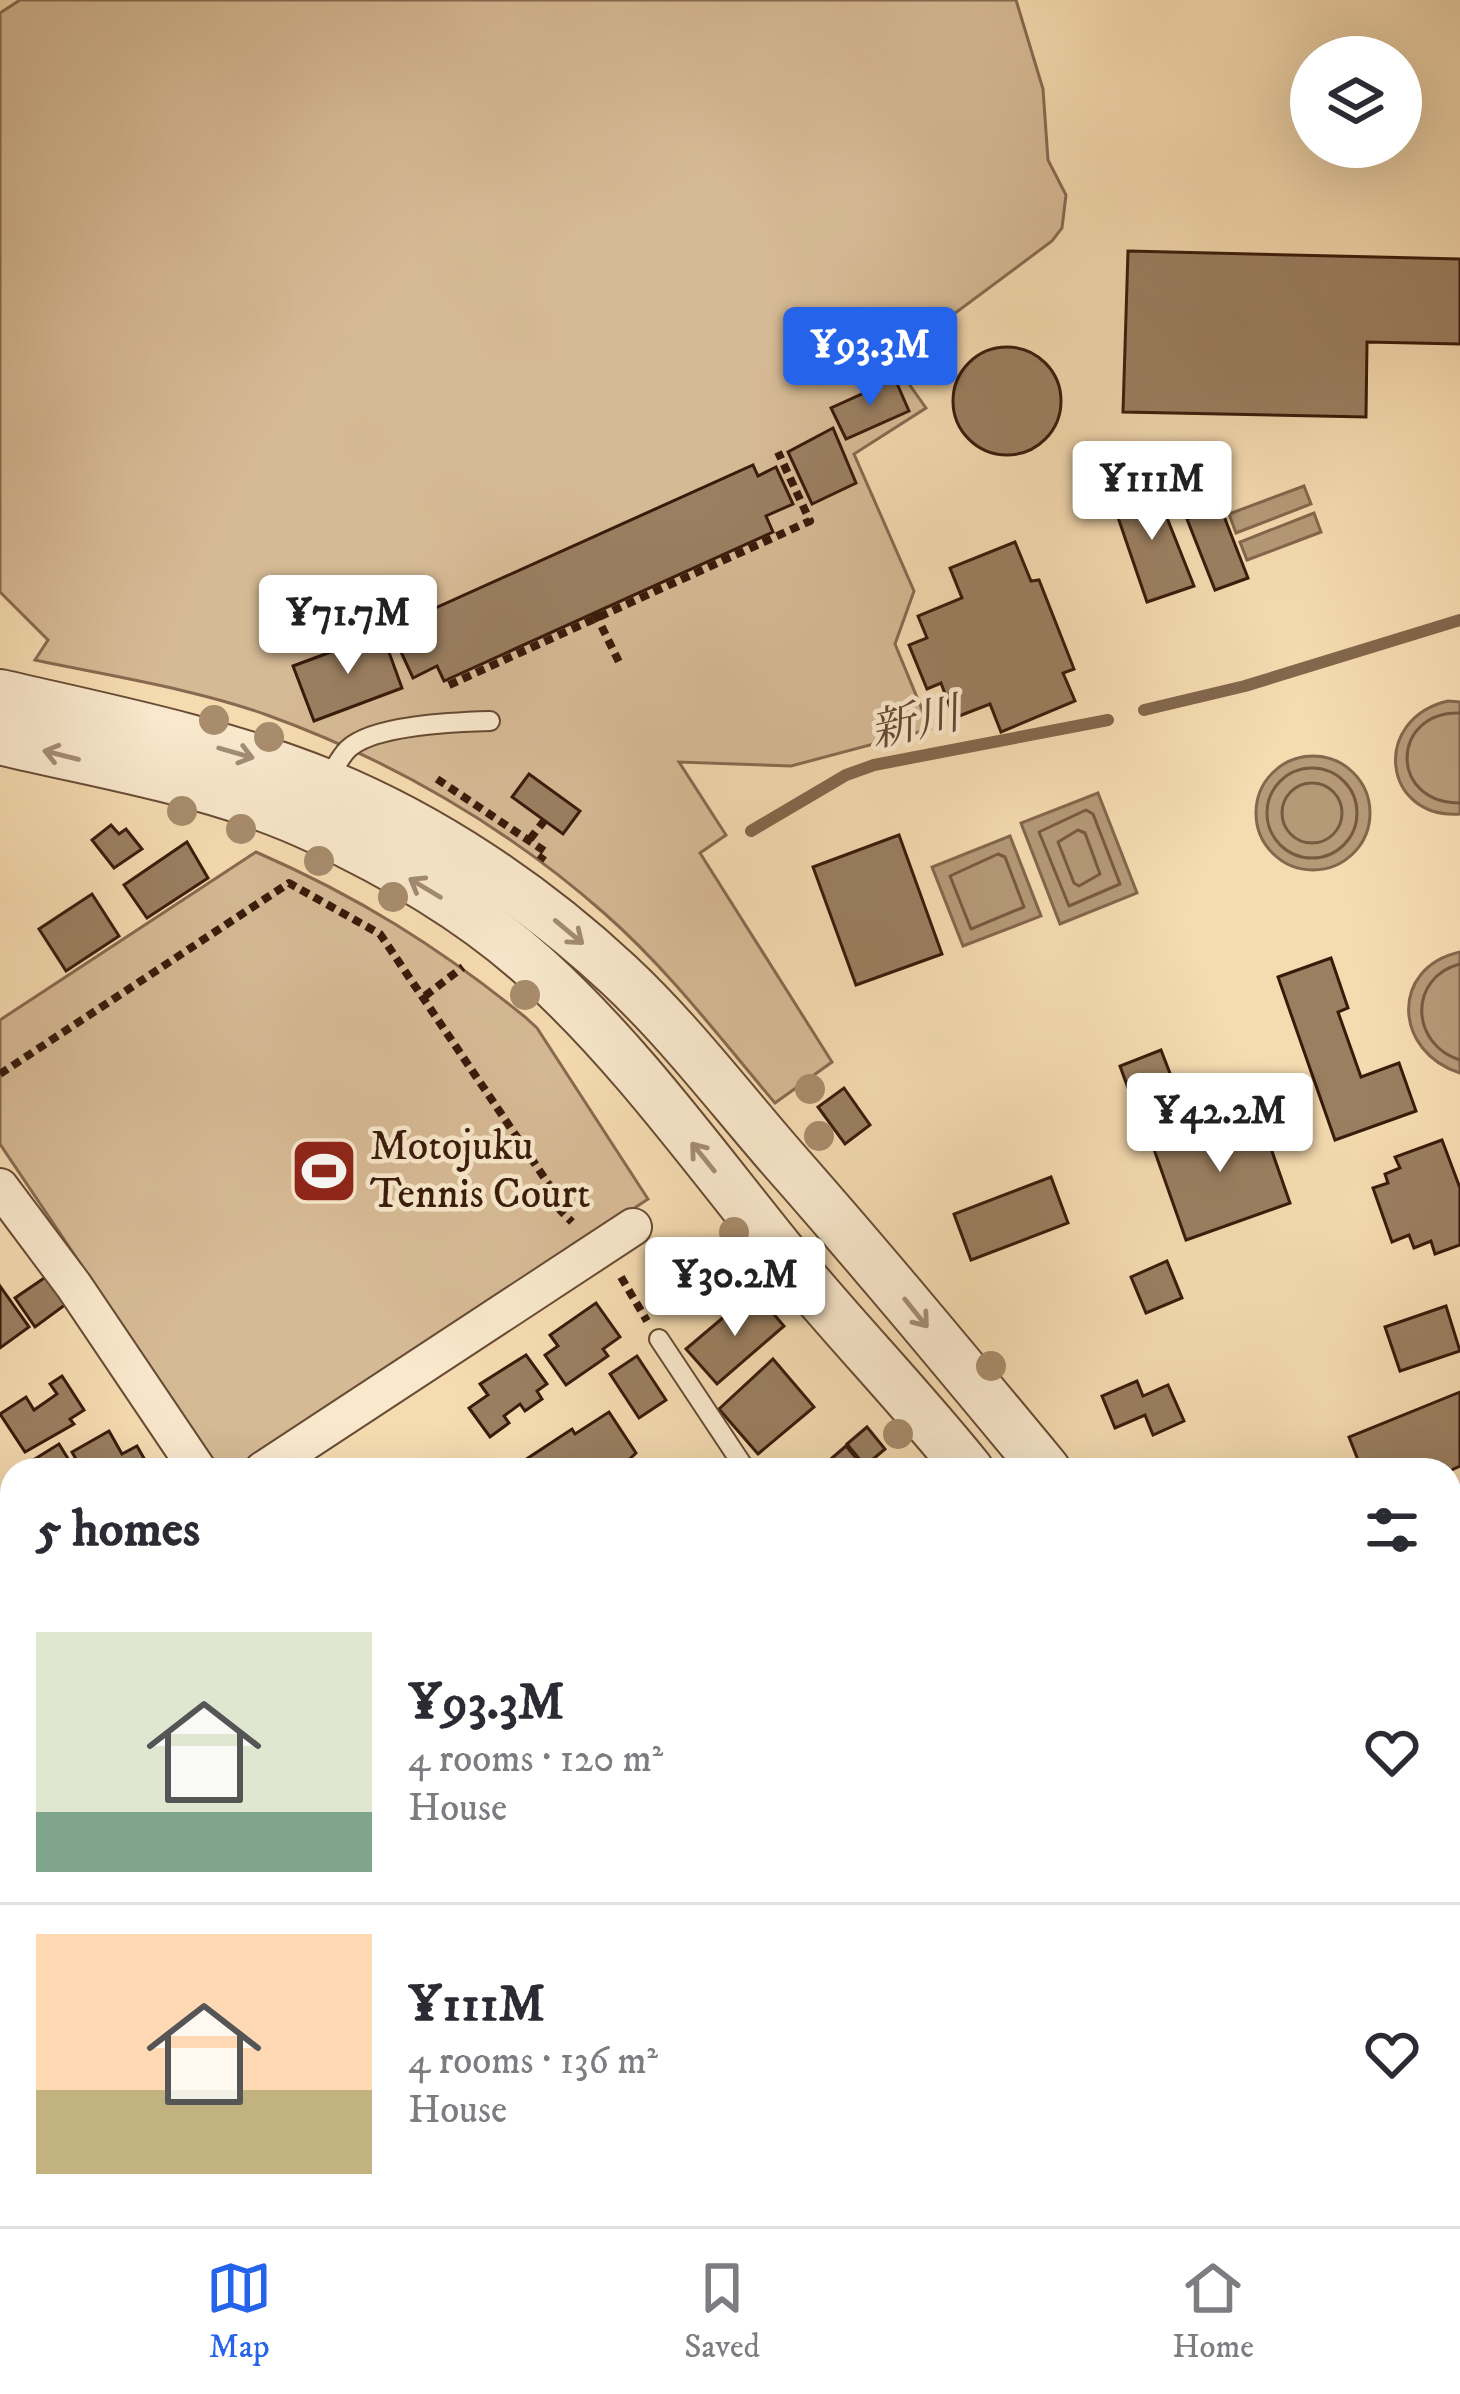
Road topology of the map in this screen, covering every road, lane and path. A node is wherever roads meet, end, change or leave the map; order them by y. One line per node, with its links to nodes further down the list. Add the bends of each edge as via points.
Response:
1 (778, 452): 2 (path, via 809,521)
2 (597, 616): 3 (path); 4 (path)
3 (619, 662)
4 (449, 685)
5 (0, 694): 9 (street, one-way to 9, via 247,755)
6 (490, 722): 9 (lane, via 363,739 348,749)
7 (0, 740): 9 (street, one-way to 7, via 236,800)
8 (437, 779): 11 (path)
9 (318, 805): 21 (street, one-way to 9, via 609,1042 536,968); 27 (street, one-way to 27, via 470,859 621,977)
10 (544, 820): 11 (path)
11 (530, 839): 12 (path, via 546,852)
12 (539, 861)
13 (463, 967): 14 (path)
14 (425, 996): 15 (path, via 380,934 289,883); 17 (path, via 557,1208)
15 (0, 1073)
16 (0, 1187): 22 (street)
17 (578, 1226)
18 (633, 1227): 23 (street)
19 (620, 1276): 20 (path)
20 (655, 1333): 24 (lane)
21 (864, 1353): 25 (street); 26 (street)
22 (191, 1458)
23 (281, 1458)
24 (738, 1458)
25 (938, 1458)
26 (959, 1458)
27 (1036, 1458)

